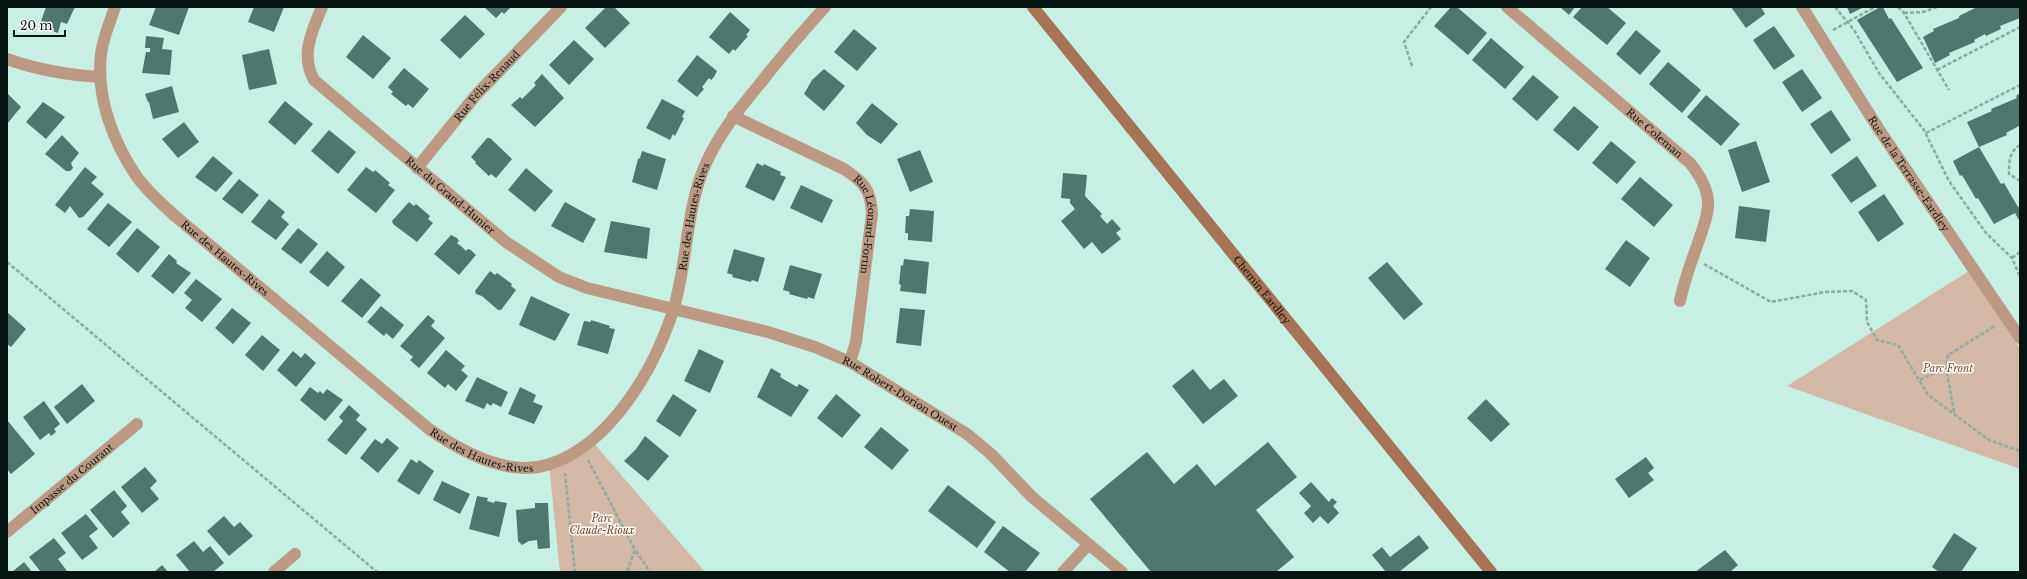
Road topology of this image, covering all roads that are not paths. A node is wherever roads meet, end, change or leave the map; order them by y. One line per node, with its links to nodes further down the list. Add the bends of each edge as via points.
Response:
1 (115, 7): 9 (street, Rue des Hautes-Rives, via 101,53)
2 (322, 7): 11 (street, Rue du Grand-Hunier, via 307,48 308,71 314,80)
3 (561, 7): 11 (street, Rue Félix-Renaud, via 476,95)
4 (826, 7): 10 (street, Rue des Hautes-Rives)
5 (1033, 7): 23 (main road, Chemin Eardley)
6 (1507, 7): 12 (street, Rue Coleman, via 1690,163 1699,174 1706,189 1706,218 1683,284)
7 (1802, 7): 14 (street, Rue de la Terrasse-Eardley, via 1878,128)
8 (7, 59): 9 (street, via 70,76)
9 (100, 77): 13 (street, Rue des Hautes-Rives, via 108,118 116,137 138,177 152,194 429,429 469,453 505,465 525,467 549,465 582,448 608,424 640,383 661,342)
10 (734, 116): 13 (street, Rue des Hautes-Rives, via 717,141 697,187); 15 (street, Rue Léonard-Fortin, via 844,168 867,188 872,199 872,214 856,342)
11 (417, 168): 13 (street, Rue du Grand-Hunier, via 506,242 559,277 587,288)
12 (1680, 301)
13 (673, 310): 15 (street, Rue Robert-Dorion Ouest, via 768,332 815,347)
14 (2020, 338)
15 (850, 362): 18 (street, Rue Robert-Dorion Ouest, via 967,434 991,454 1032,497)
16 (137, 424): 17 (street, Impasse du Courant)
17 (7, 532)
18 (1088, 545): 21 (street); 22 (street, Rue Robert-Dorion Ouest)
19 (295, 554): 20 (street)
20 (274, 572)
21 (1063, 572)
22 (1122, 572)
23 (1491, 572)

